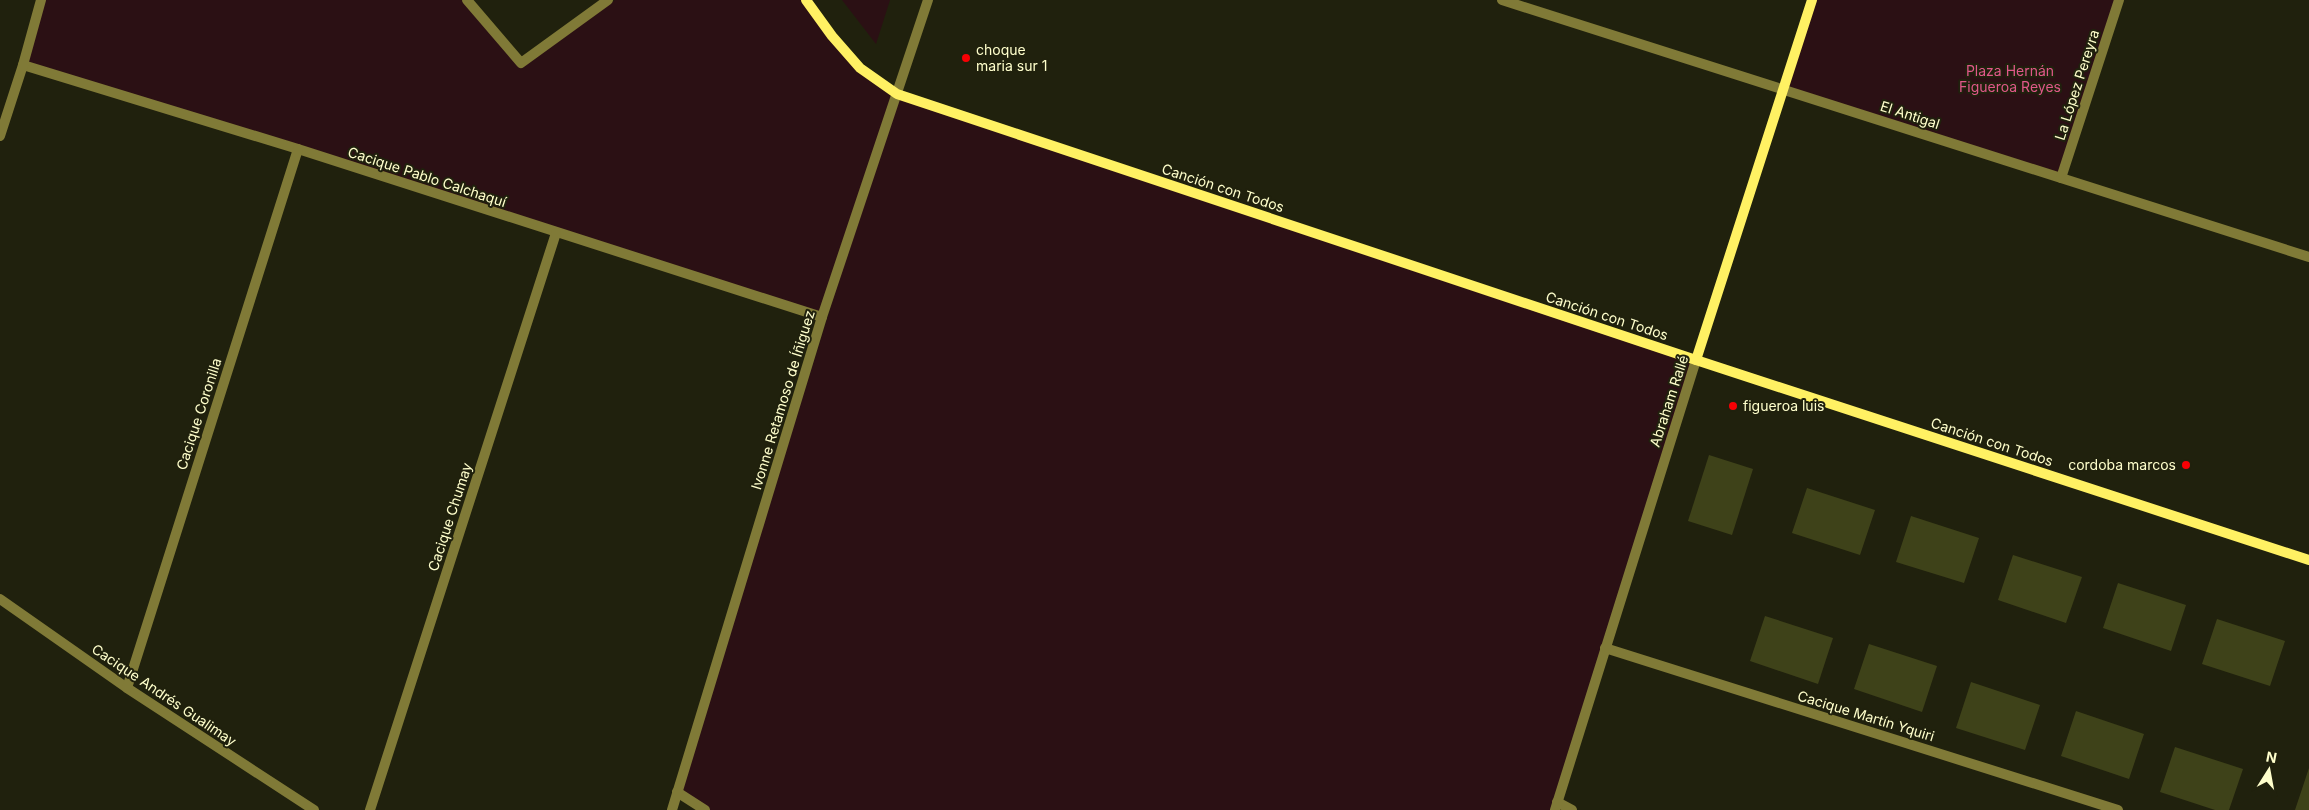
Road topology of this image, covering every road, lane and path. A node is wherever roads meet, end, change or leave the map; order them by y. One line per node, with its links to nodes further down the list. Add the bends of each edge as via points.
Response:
1 (41, 0): 9 (street)
2 (467, 0): 3 (street, via 521,63)
3 (608, 0)
4 (806, 0): 11 (street, Canción con Todos, via 860,68)
5 (928, 0): 11 (street, Ivonne Retamoso de Íñiguez)
6 (1502, 0): 10 (street, El Antigal)
7 (1812, 0): 10 (street, Abraham Rallé)
8 (2119, 0): 14 (street, La López Pereyra)
9 (23, 65): 12 (street); 13 (street, Cacique Pablo Calchaquí)
10 (1784, 90): 14 (street, El Antigal); 18 (street, Abraham Rallé)
11 (897, 94): 17 (street, Ivonne Retamoso de Íñiguez); 18 (street, Canción con Todos)
12 (0, 136)
13 (298, 149): 15 (street, Cacique Pablo Calchaquí); 22 (street, Cacique Coronilla)
14 (2061, 178): 16 (street, El Antigal)
15 (556, 233): 17 (street, Cacique Pablo Calchaquí); 26 (street, Cacique Chumay)
16 (2309, 257)
17 (822, 317): 23 (street, Ivonne Retamoso de Íñiguez)
18 (1696, 360): 19 (street, Canción con Todos); 21 (street, Abraham Rallé)
19 (2309, 560)
20 (0, 600): 22 (street, Cacique Andrés Gualimay)
21 (1605, 648): 24 (street, Abraham Rallé); 30 (street, Cacique Martín Yquiri)
22 (127, 688): 25 (street, Cacique Andrés Gualimay)
23 (677, 792): 27 (street, Ivonne Retamoso de Íñiguez); 28 (street)
24 (1556, 806): 29 (street)
25 (314, 810)
26 (370, 810)
27 (672, 810)
28 (705, 810)
29 (1572, 810)
30 (2118, 810)

